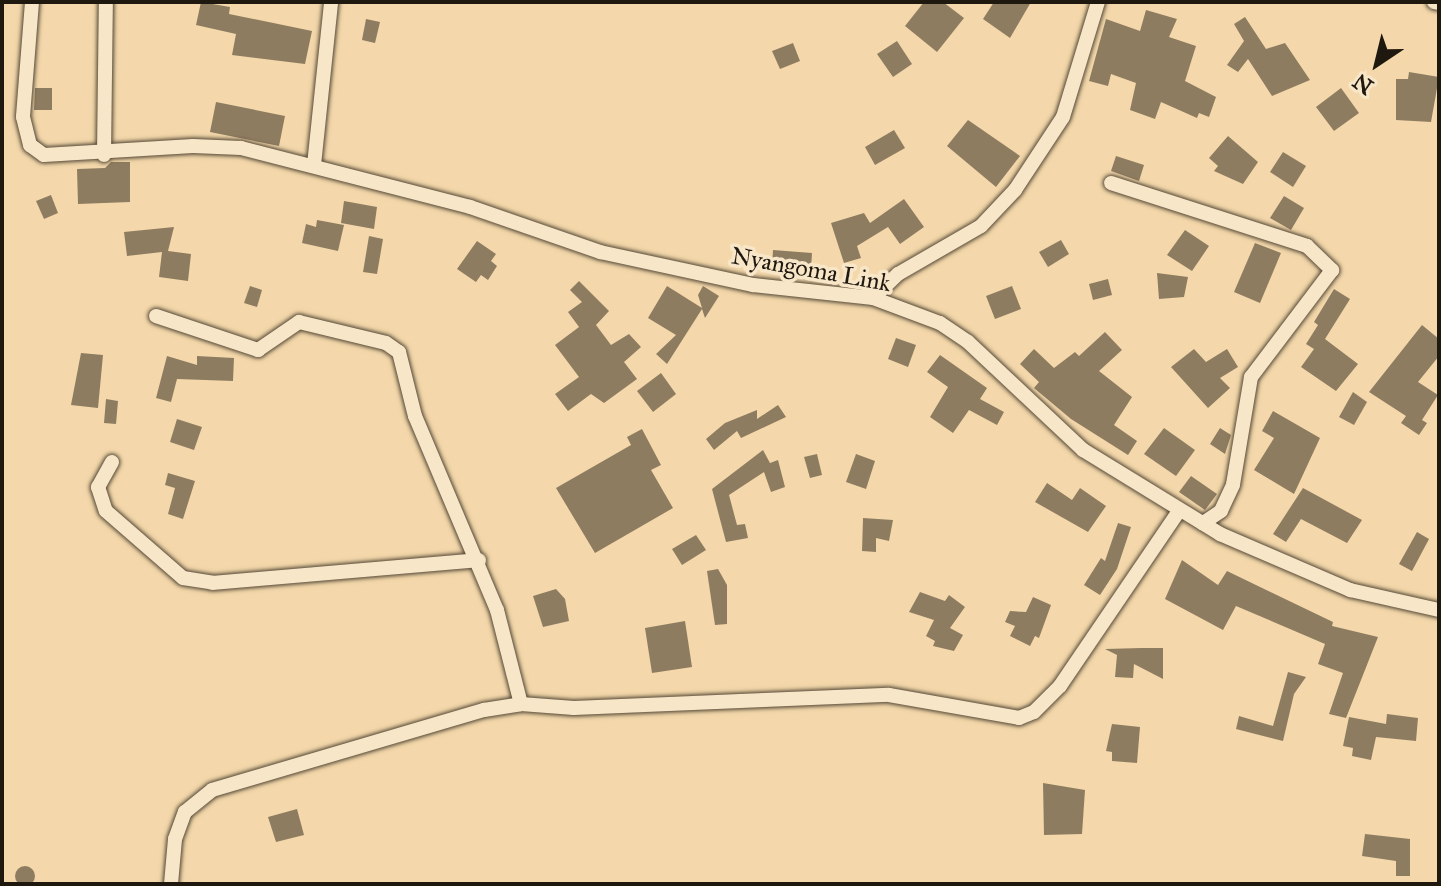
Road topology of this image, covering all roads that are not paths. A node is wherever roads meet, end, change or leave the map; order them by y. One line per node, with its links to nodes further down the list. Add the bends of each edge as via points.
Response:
1 (32, 2): 5 (street, Nyangoma Link, via 24,75 26,137 44,155)
2 (106, 2): 5 (street)
3 (331, 2): 6 (street)
4 (1098, 2): 8 (street, via 1063,117 1015,190 981,226 898,274)
5 (104, 155): 6 (street, Nyangoma Link, via 193,146 241,148)
6 (314, 165): 8 (street, Nyangoma Link, via 470,207 600,252 753,285)
7 (1111, 183): 12 (street, via 1307,246 1332,270 1251,377 1233,485 1221,511)
8 (873, 298): 11 (street, Nyangoma Link, via 940,323 968,342 1083,450)
9 (156, 316): 13 (street, via 258,350 299,322 394,347 421,431)
10 (112, 462): 13 (street, via 98,487 106,511 183,578 213,583)
11 (1179, 511): 12 (street, Nyangoma Link); 15 (street, via 1060,686 1034,712 1019,718 889,695 574,708)
12 (1203, 523): 14 (street, Nyangoma Link, via 1350,590)
13 (479, 560): 15 (street, via 515,668)
14 (1439, 610)
15 (521, 704): 16 (street, via 453,716 212,790 185,812 175,839)
16 (171, 884)

